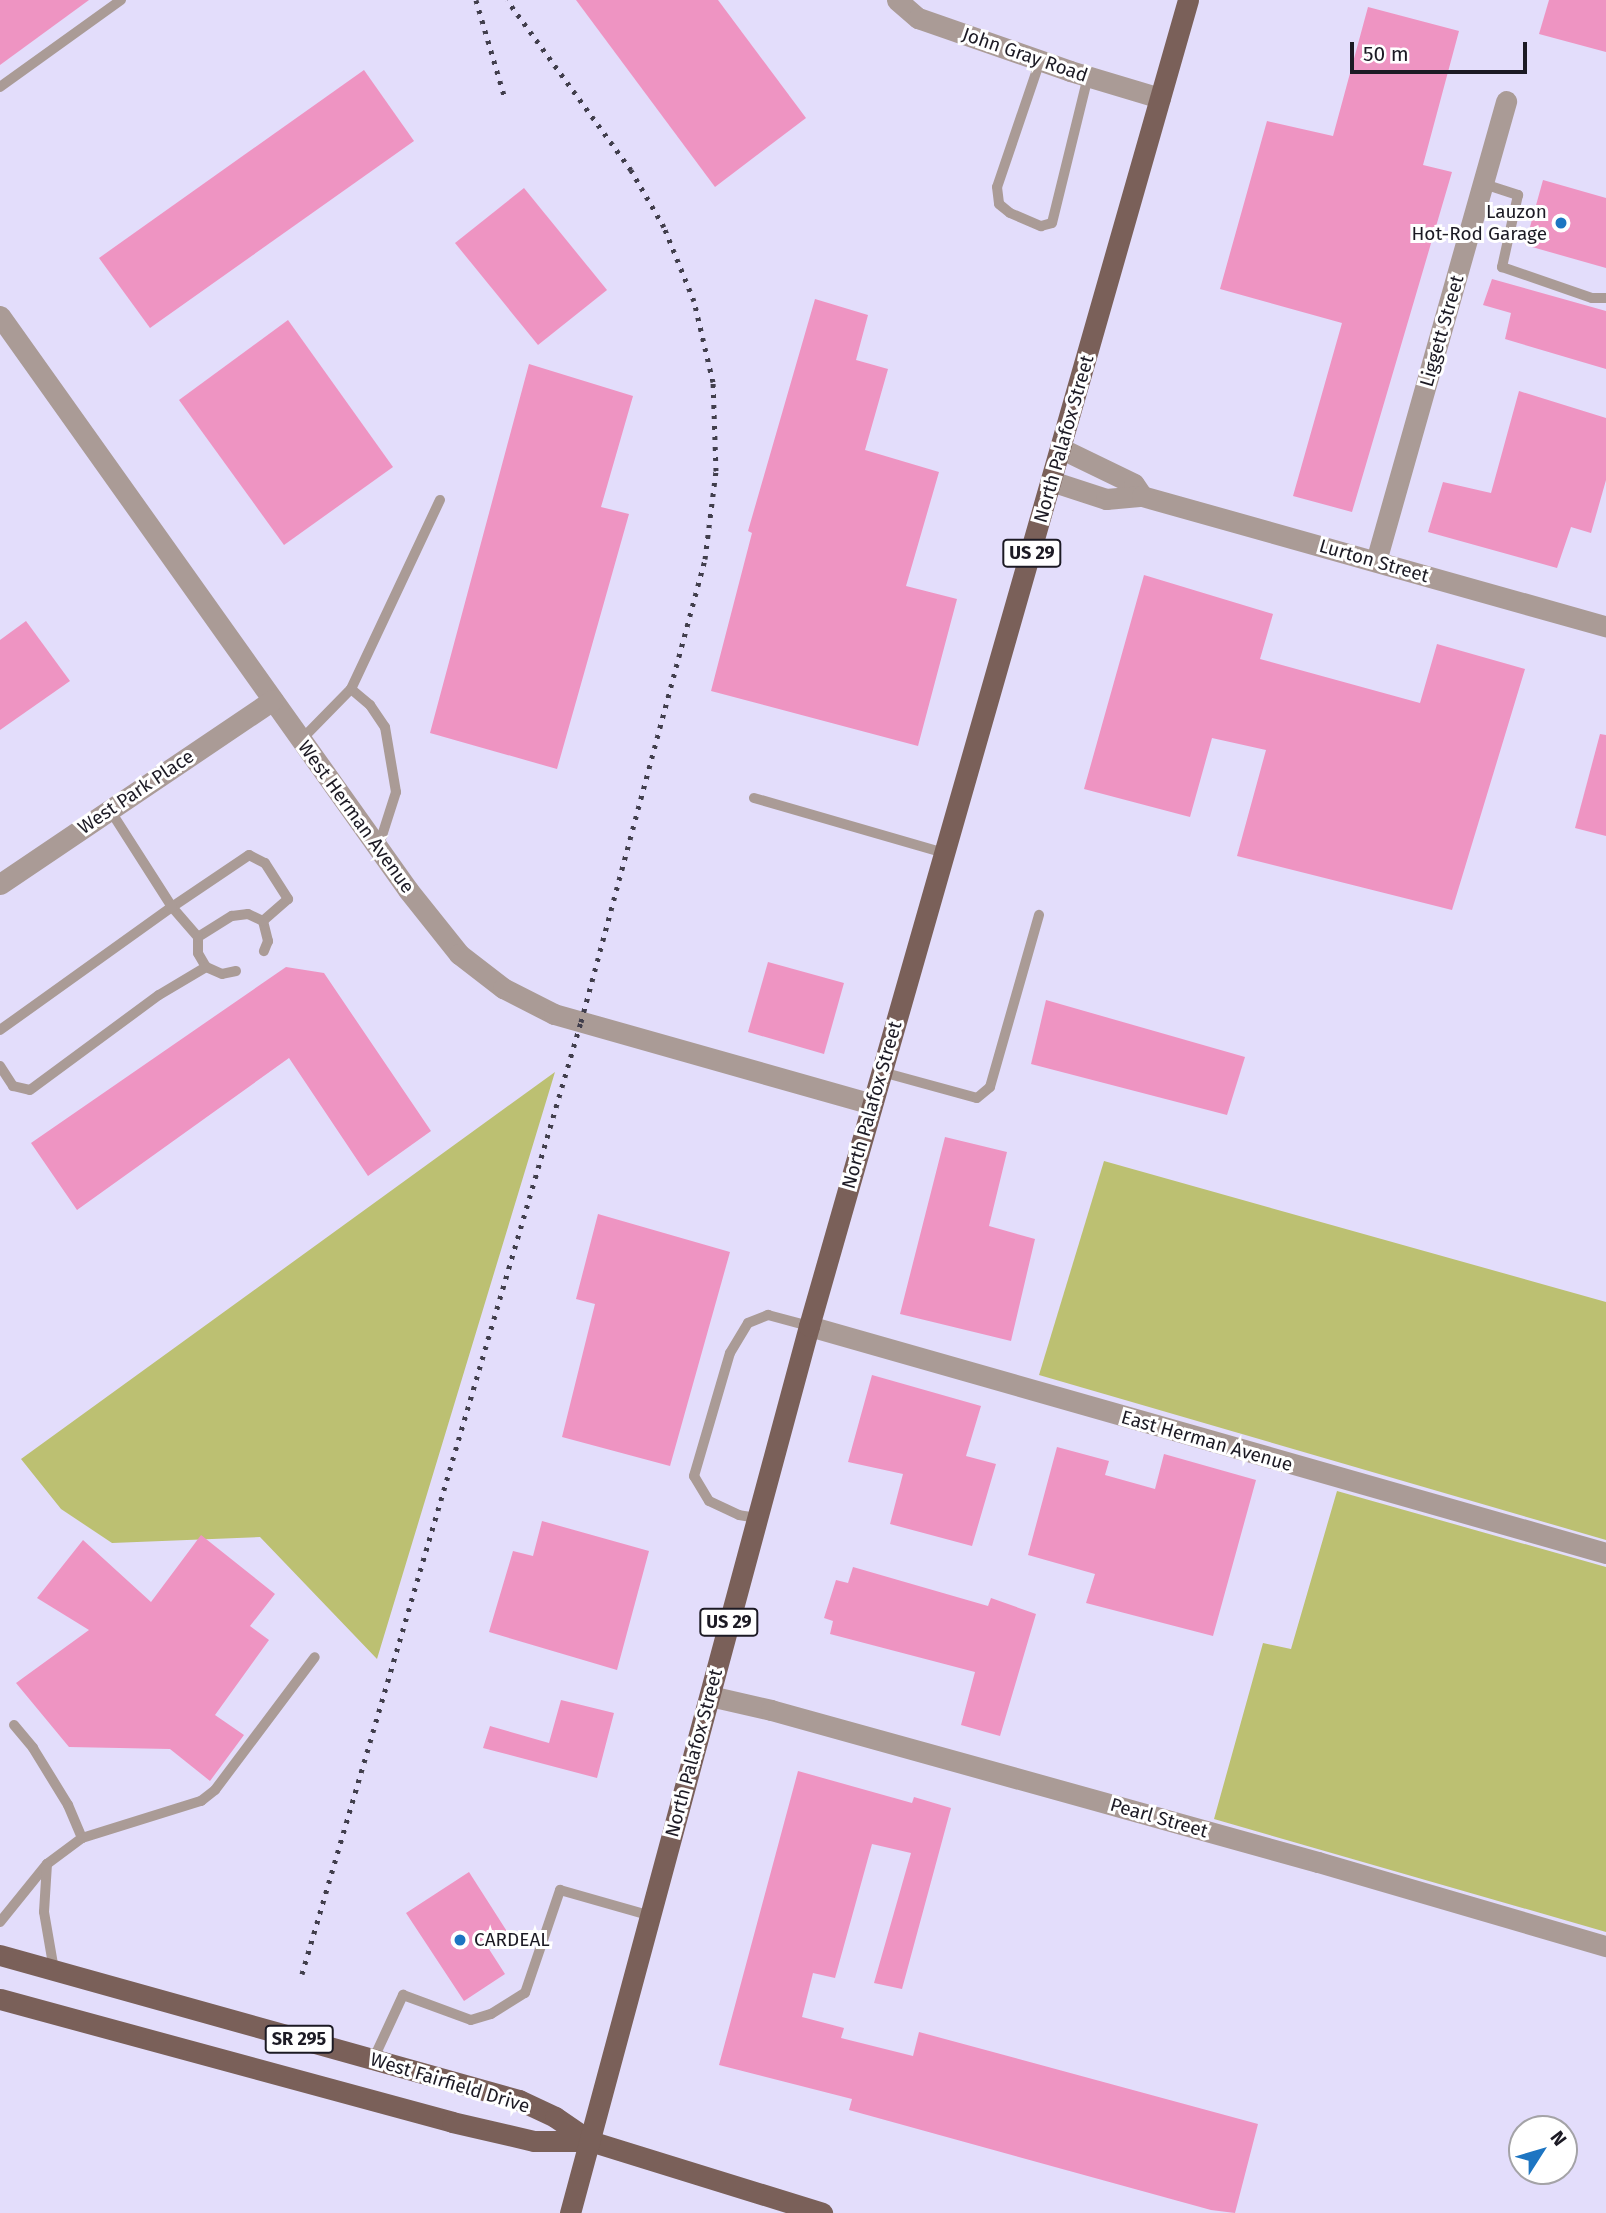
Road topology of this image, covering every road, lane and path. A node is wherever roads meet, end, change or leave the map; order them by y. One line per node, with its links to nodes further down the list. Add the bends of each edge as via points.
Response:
1 (121, 0): 6 (lane)
2 (897, 0): 4 (street, John Gray Road, via 918,18)
3 (1188, 0): 7 (main road, North Palafox Street / US 29)
4 (1040, 61): 5 (street, John Gray Road); 5 (lane, via 997,187 999,204 1041,226 1052,223)
5 (1088, 76): 7 (street, John Gray Road)
6 (0, 87)
7 (1160, 98): 12 (main road, North Palafox Street / US 29)
8 (1506, 101): 9 (street, Liggett Street)
9 (1484, 184): 10 (lane, via 1518,195 1502,267 1592,298); 16 (street, Liggett Street)
10 (1606, 298)
11 (0, 316): 19 (street, West Herman Avenue)
12 (1060, 447): 13 (main road, North Palafox Street / US 29); 14 (street, Lurton Street, via 1134,484)
13 (1051, 481): 14 (street, Lurton Street, via 1106,499); 24 (main road, North Palafox Street / US 29)
14 (1142, 496): 16 (street, Lurton Street)
15 (440, 500): 18 (lane)
16 (1376, 561): 17 (street, Lurton Street)
17 (1606, 626)
18 (351, 690): 20 (lane); 23 (lane, via 370,705 385,727 396,792)
19 (272, 700): 20 (street, West Herman Avenue); 22 (street, West Park Place)
20 (301, 740): 23 (street, West Herman Avenue)
21 (754, 798): 24 (lane)
22 (110, 810): 25 (street, West Park Place); 26 (lane)
23 (378, 848): 36 (street, West Herman Avenue, via 459,954 525,1001 608,1031)
24 (945, 853): 35 (main road, North Palafox Street / US 29)
25 (0, 884)
26 (172, 907): 28 (lane, via 249,855 265,863 288,899); 29 (lane); 33 (lane)
27 (1039, 915): 35 (lane, via 990,1087 977,1098)
28 (263, 921): 29 (lane, via 248,914 232,916); 30 (lane, via 268,941)
29 (198, 937): 31 (lane, via 198,953)
30 (264, 951)
31 (206, 967): 32 (lane, via 222,974); 34 (lane, via 159,995 30,1090 13,1086)
32 (236, 971)
33 (0, 1030)
34 (0, 1066)
35 (882, 1072): 36 (main road, North Palafox Street / US 29)
36 (872, 1104): 37 (main road, North Palafox Street / US 29)
37 (809, 1326): 38 (main road, North Palafox Street / US 29); 38 (lane, via 768,1315 748,1323 730,1353 694,1476 709,1501); 39 (street, East Herman Avenue)
38 (757, 1518): 41 (main road, North Palafox Street / US 29)
39 (1606, 1553)
40 (315, 1657): 43 (lane, via 215,1790 201,1801)
41 (709, 1696): 45 (main road, North Palafox Street / US 29); 47 (street, Pearl Street)
42 (14, 1725): 43 (lane, via 68,1805)
43 (82, 1838): 44 (lane)
44 (47, 1864): 46 (lane); 49 (lane, via 44,1912)
45 (650, 1916): 51 (lane, via 560,1889 525,1993 491,2014 471,2020 403,1995); 52 (main road, North Palafox Street / US 29)
46 (0, 1922)
47 (1606, 1946)
48 (0, 1955): 49 (main road, West Fairfield Drive / SR 295)
49 (54, 1970): 51 (main road, West Fairfield Drive / SR 295)
50 (0, 1999): 52 (main road, West Fairfield Drive / SR 295, via 452,2122 534,2141)
51 (373, 2060): 52 (main road, West Fairfield Drive / SR 295, via 519,2100)
52 (590, 2141): 53 (main road, North Palafox Street / US 29); 54 (main road, SR 295)
53 (570, 2213)
54 (822, 2213)

